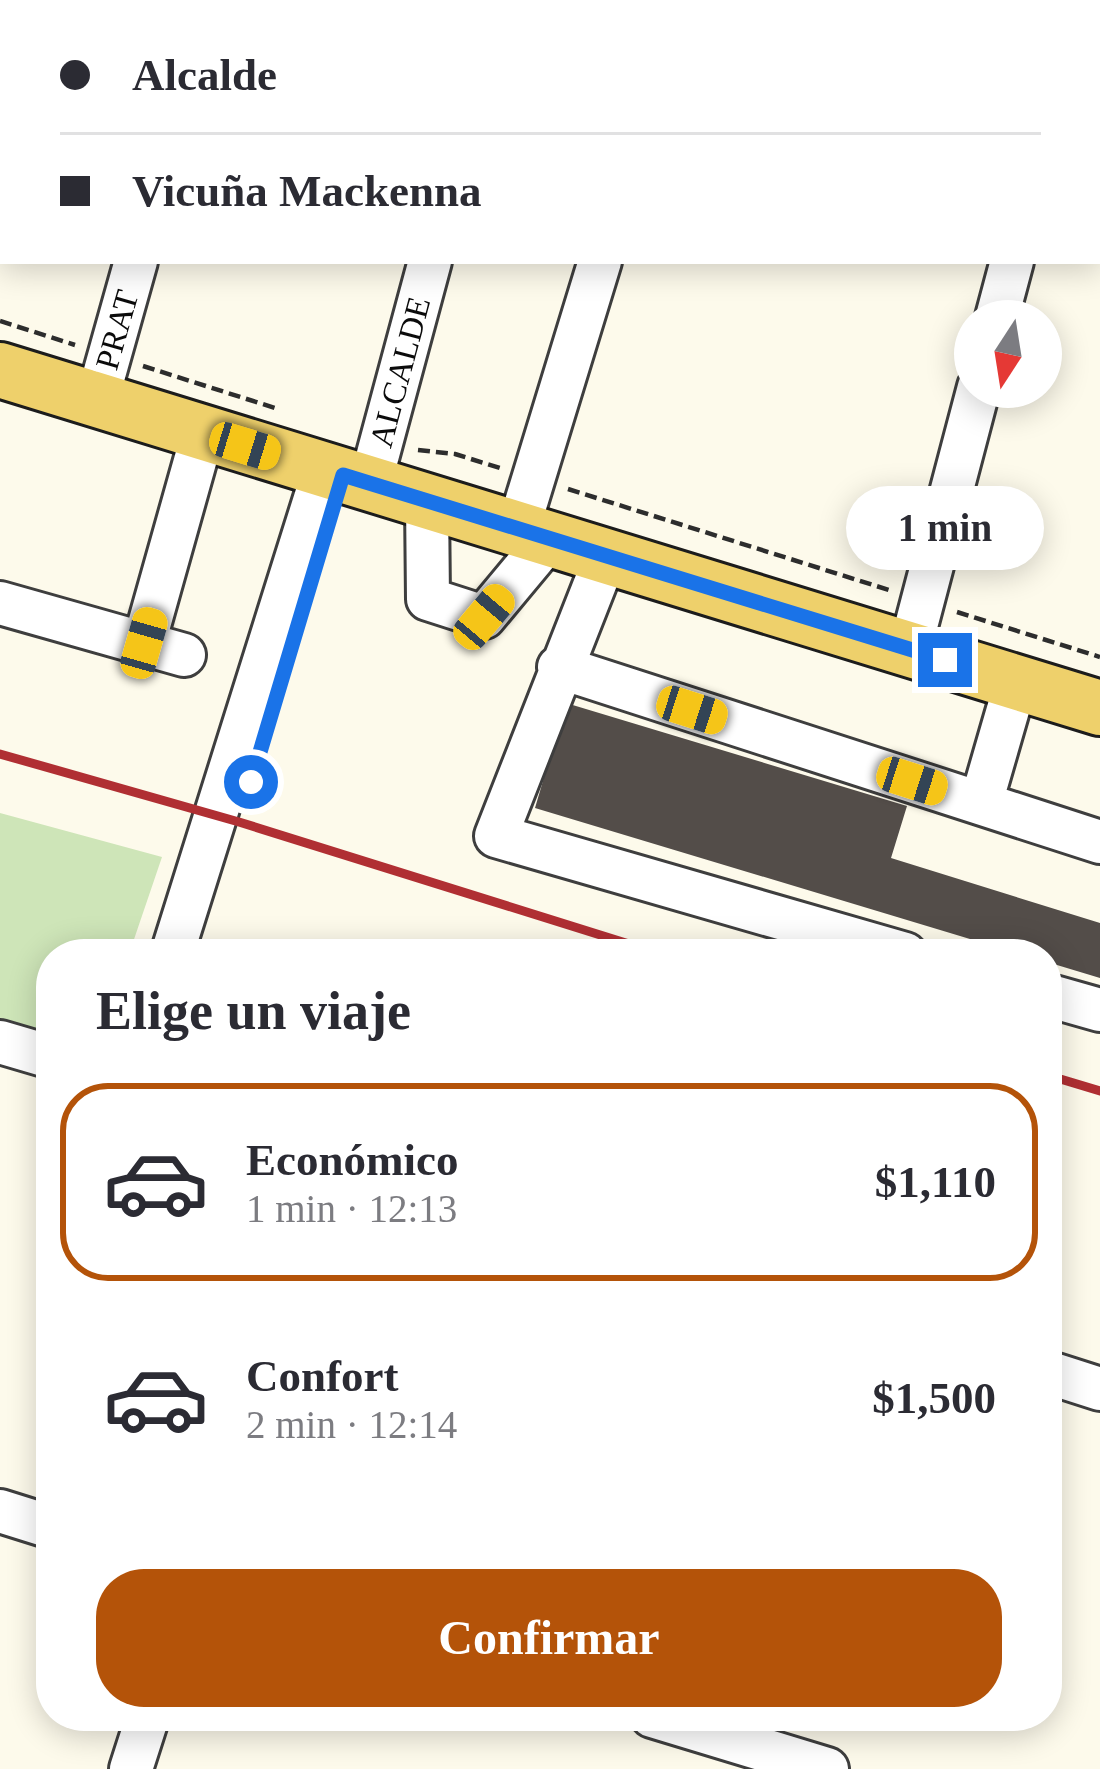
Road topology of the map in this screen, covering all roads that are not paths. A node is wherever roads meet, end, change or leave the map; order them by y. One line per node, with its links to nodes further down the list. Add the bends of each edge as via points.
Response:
1 (135, 264): 7 (street, PRAT)
2 (429, 264): 10 (street, ALCALDE)
3 (599, 264): 12 (street)
4 (1011, 264): 5 (street)
5 (1002, 300)
6 (0, 370): 7 (main road)
7 (98, 400): 9 (main road)
8 (973, 408): 15 (street)
9 (203, 433): 10 (main road); 14 (street, via 164,649)
10 (346, 476): 11 (main road); 21 (street, ALCALDE); 22 (street, ALCALDE)
11 (427, 501): 12 (main road); 12 (street, via 428,599 484,617)
12 (534, 534): 13 (main road)
13 (606, 556): 15 (main road); 16 (street)
14 (0, 602)
15 (910, 649): 17 (main road)
16 (560, 667): 19 (street); 23 (street, via 496,836)
17 (1016, 682): 18 (main road); 19 (street)
18 (1100, 708)
19 (981, 803): 20 (street)
20 (1100, 842)
21 (177, 939)
22 (203, 939)
23 (853, 939)
24 (1062, 999): 25 (street)
25 (1100, 1010)
26 (0, 1042): 27 (street)
27 (36, 1053)
28 (1062, 1377): 29 (street)
29 (1100, 1388)
30 (0, 1511): 31 (street)
31 (36, 1523)
32 (143, 1731): 35 (street)
33 (684, 1731): 34 (street)
34 (736, 1756): 36 (street)
35 (131, 1769)
36 (827, 1769)

